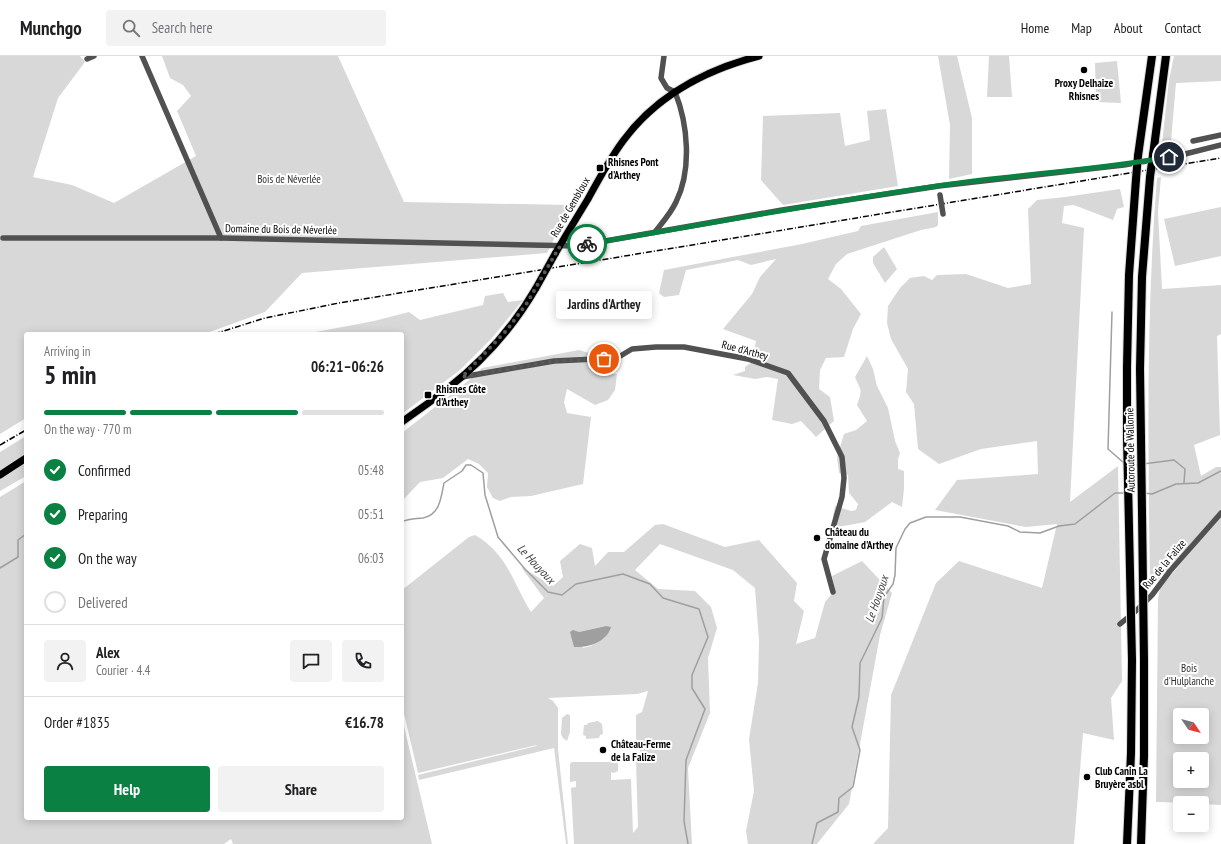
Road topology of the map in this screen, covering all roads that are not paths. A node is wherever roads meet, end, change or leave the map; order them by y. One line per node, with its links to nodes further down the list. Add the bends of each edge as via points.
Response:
1 (94, 56): 7 (street)
2 (142, 56): 16 (street)
3 (664, 56): 8 (street, via 660,78 667,88)
4 (759, 56): 8 (main road, Rue de Gembloux, via 712,71)
5 (1152, 56): 25 (highway, Autoroute de Wallonie, bridge, via 1138,156 1129,275 1127,438 1132,660)
6 (1166, 56): 26 (highway, Autoroute de Wallonie, bridge, via 1152,155 1142,277 1140,369 1144,756)
7 (87, 59)
8 (675, 92): 14 (street, via 684,126 687,157 683,184 676,203); 17 (main road, Rue de Gembloux, via 642,119 623,141)
9 (1221, 135): 10 (street)
10 (1193, 141)
11 (1221, 145): 12 (street, Domaine du Bois de Néverlée, via 1124,165)
12 (939, 186): 13 (street, bridge); 14 (street, Domaine du Bois de Néverlée)
13 (943, 214)
14 (655, 232): 17 (street, Domaine du Bois de Néverlée, via 577,246)
15 (2, 238): 16 (street, Domaine du Bois de Néverlée)
16 (221, 238): 17 (street, Domaine du Bois de Néverlée)
17 (560, 246): 18 (main road, Rue de Gembloux, bridge, via 527,303 507,330)
18 (462, 377): 19 (main road, Rue de Gembloux); 23 (street, Rue d'Arthey, via 554,361 617,358 632,349 656,347 684,347 748,359 788,374 824,421 842,458 842,498 824,559)
19 (404, 421)
20 (24, 459): 21 (main road)
21 (0, 475)
22 (1221, 513): 24 (street, Rue de la Falize, via 1152,595)
23 (833, 592)
24 (1120, 624)
25 (1127, 844)
26 (1141, 844)

